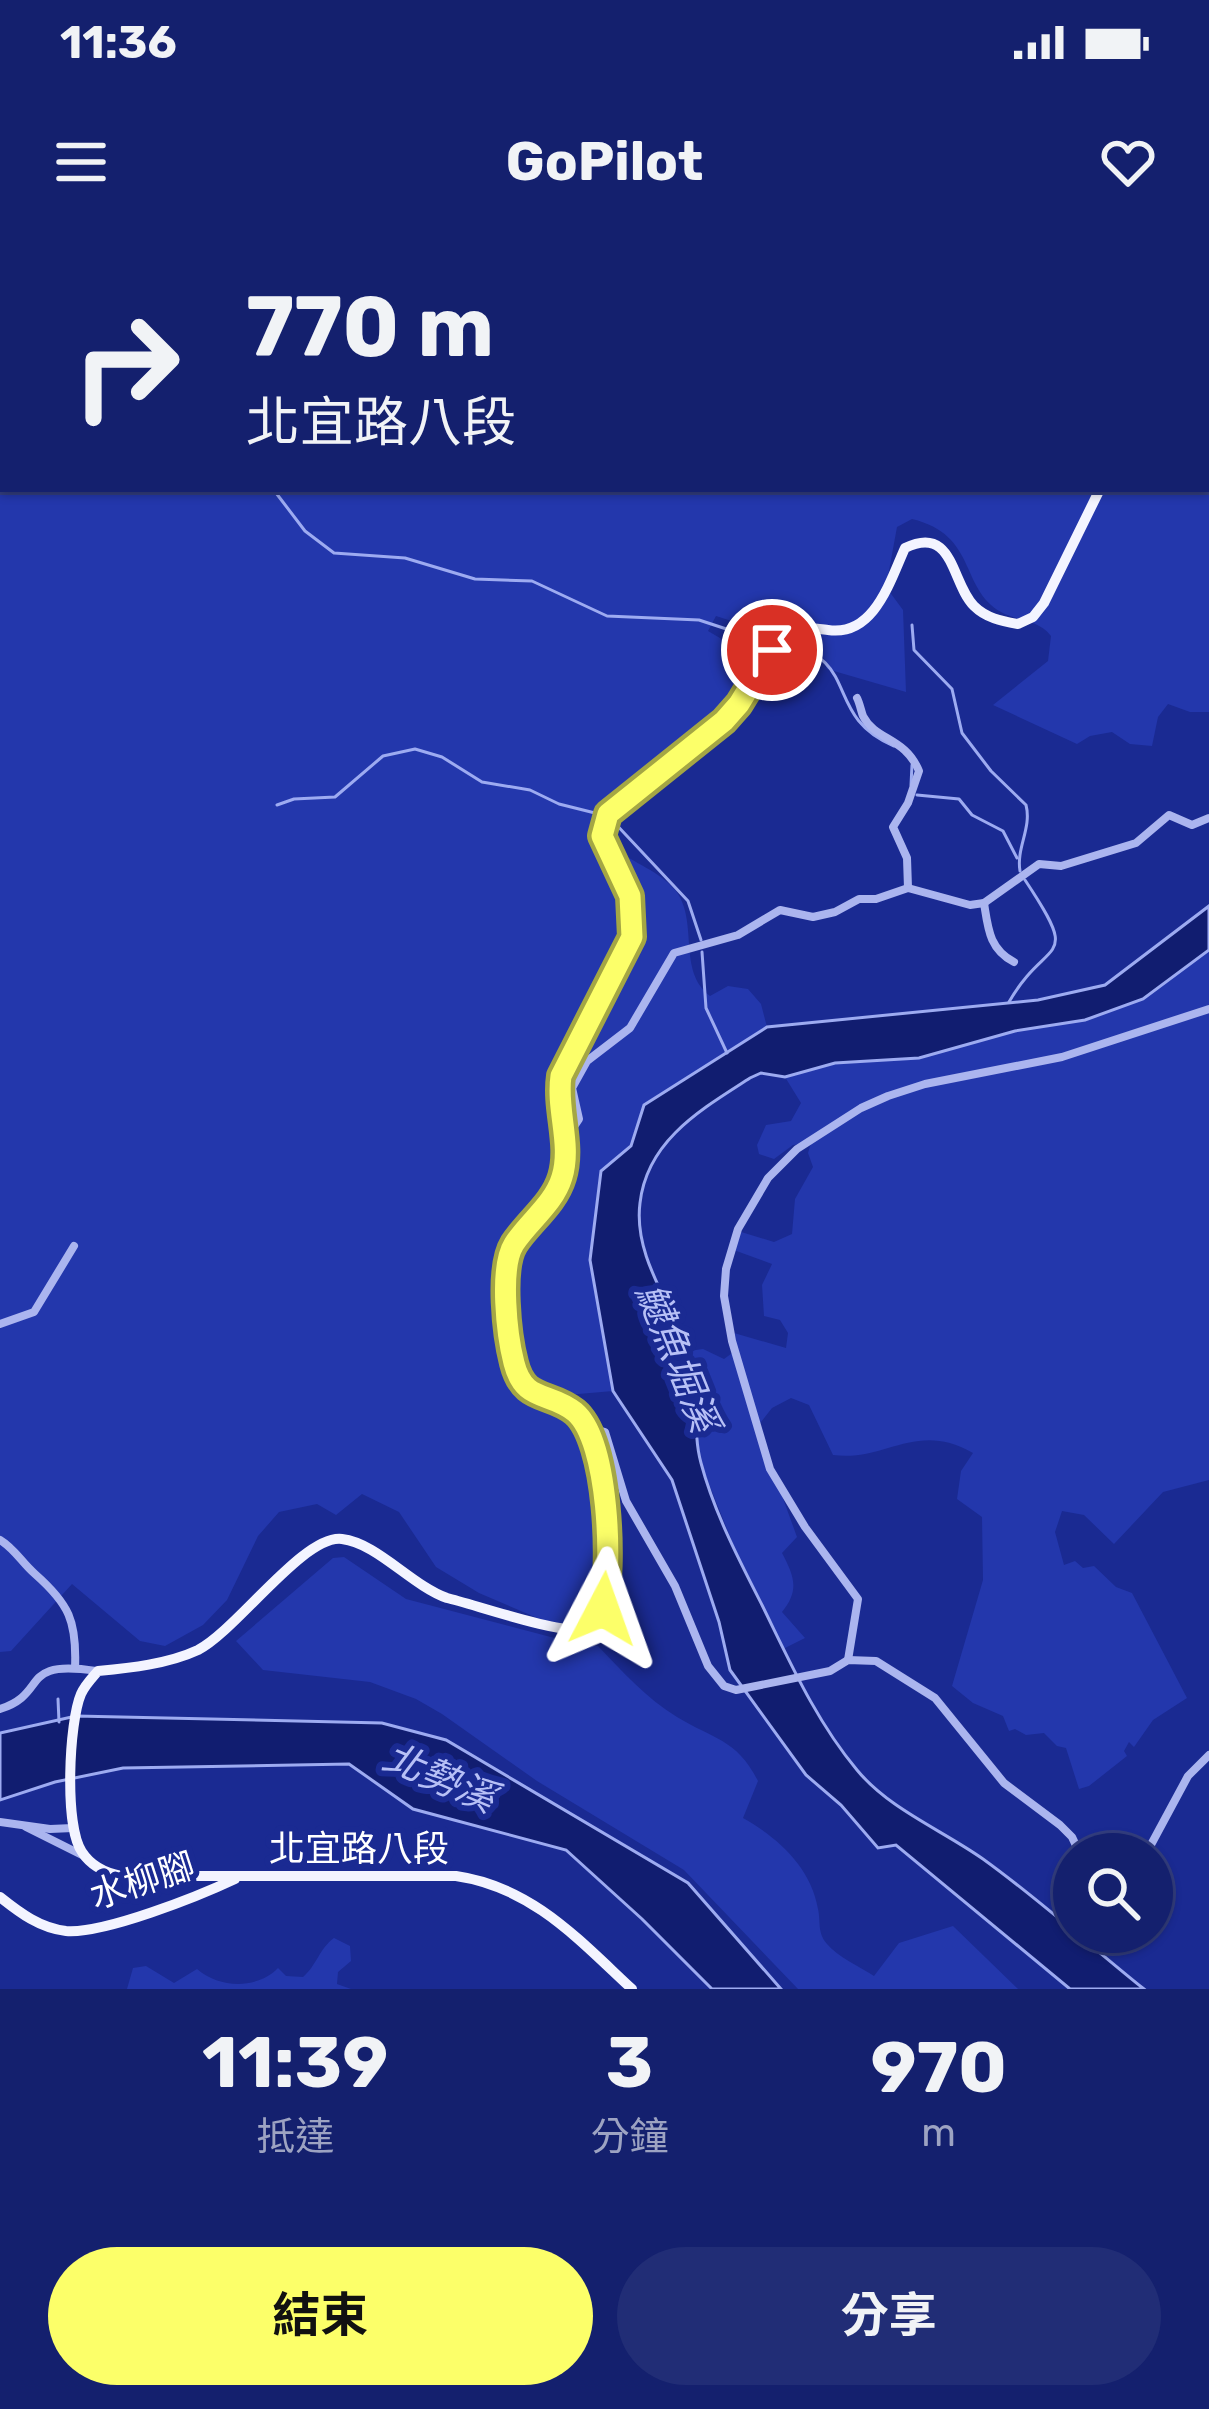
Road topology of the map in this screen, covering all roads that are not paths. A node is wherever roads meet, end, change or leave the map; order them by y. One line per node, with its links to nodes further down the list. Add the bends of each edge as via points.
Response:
1 (1099, 492): 8 (main road, via 1033,617 1018,624 985,615 945,552 914,543 863,622 836,632 801,628 782,638 724,721 615,805 602,836 630,896 632,937 561,1076)
2 (857, 698): 4 (street, via 873,729 912,753 919,771 892,827 907,857)
3 (1209, 818): 5 (street, via 1185,824 1169,815 1136,843 1061,866 1039,864)
4 (908, 888): 5 (street); 8 (street, via 813,916 781,910 738,935 674,953 630,1028 587,1061 572,1088 579,1119)
5 (984, 903): 6 (street, via 990,940)
6 (1013, 962)
7 (1209, 1009): 13 (street, via 1062,1058 925,1084 861,1108 780,1162 738,1229 724,1296 732,1341 770,1469 858,1599)
8 (565, 1140): 11 (main road, via 557,1191 508,1256 508,1320 524,1387 570,1409)
9 (74, 1246): 10 (street, via 34,1312)
10 (0, 1324)
11 (587, 1427): 13 (street, via 605,1432 626,1502 724,1686 830,1671); 15 (main road, via 608,1564 603,1609 584,1629 429,1592 367,1549 336,1538 322,1541 199,1650)
12 (0, 1540): 14 (street, via 55,1588 76,1635)
13 (848, 1660): 21 (street, via 876,1661 935,1698 1004,1784)
14 (75, 1668): 15 (street); 16 (street, via 46,1671 17,1703)
15 (98, 1671): 20 (main road, via 76,1709)
16 (0, 1709)
17 (1209, 1755): 22 (street)
18 (0, 1822): 19 (street)
19 (19, 1824): 20 (street); 23 (street)
20 (73, 1828): 23 (main road)
21 (1066, 1833)
22 (1157, 1833)
23 (84, 1856): 24 (main road, 北宜路八段, via 121,1876)
24 (238, 1877): 25 (main road, 水柳腳, via 85,1931 49,1928); 26 (main road, 北宜路八段, via 480,1880 547,1911)
25 (0, 1898)
26 (632, 1989)

